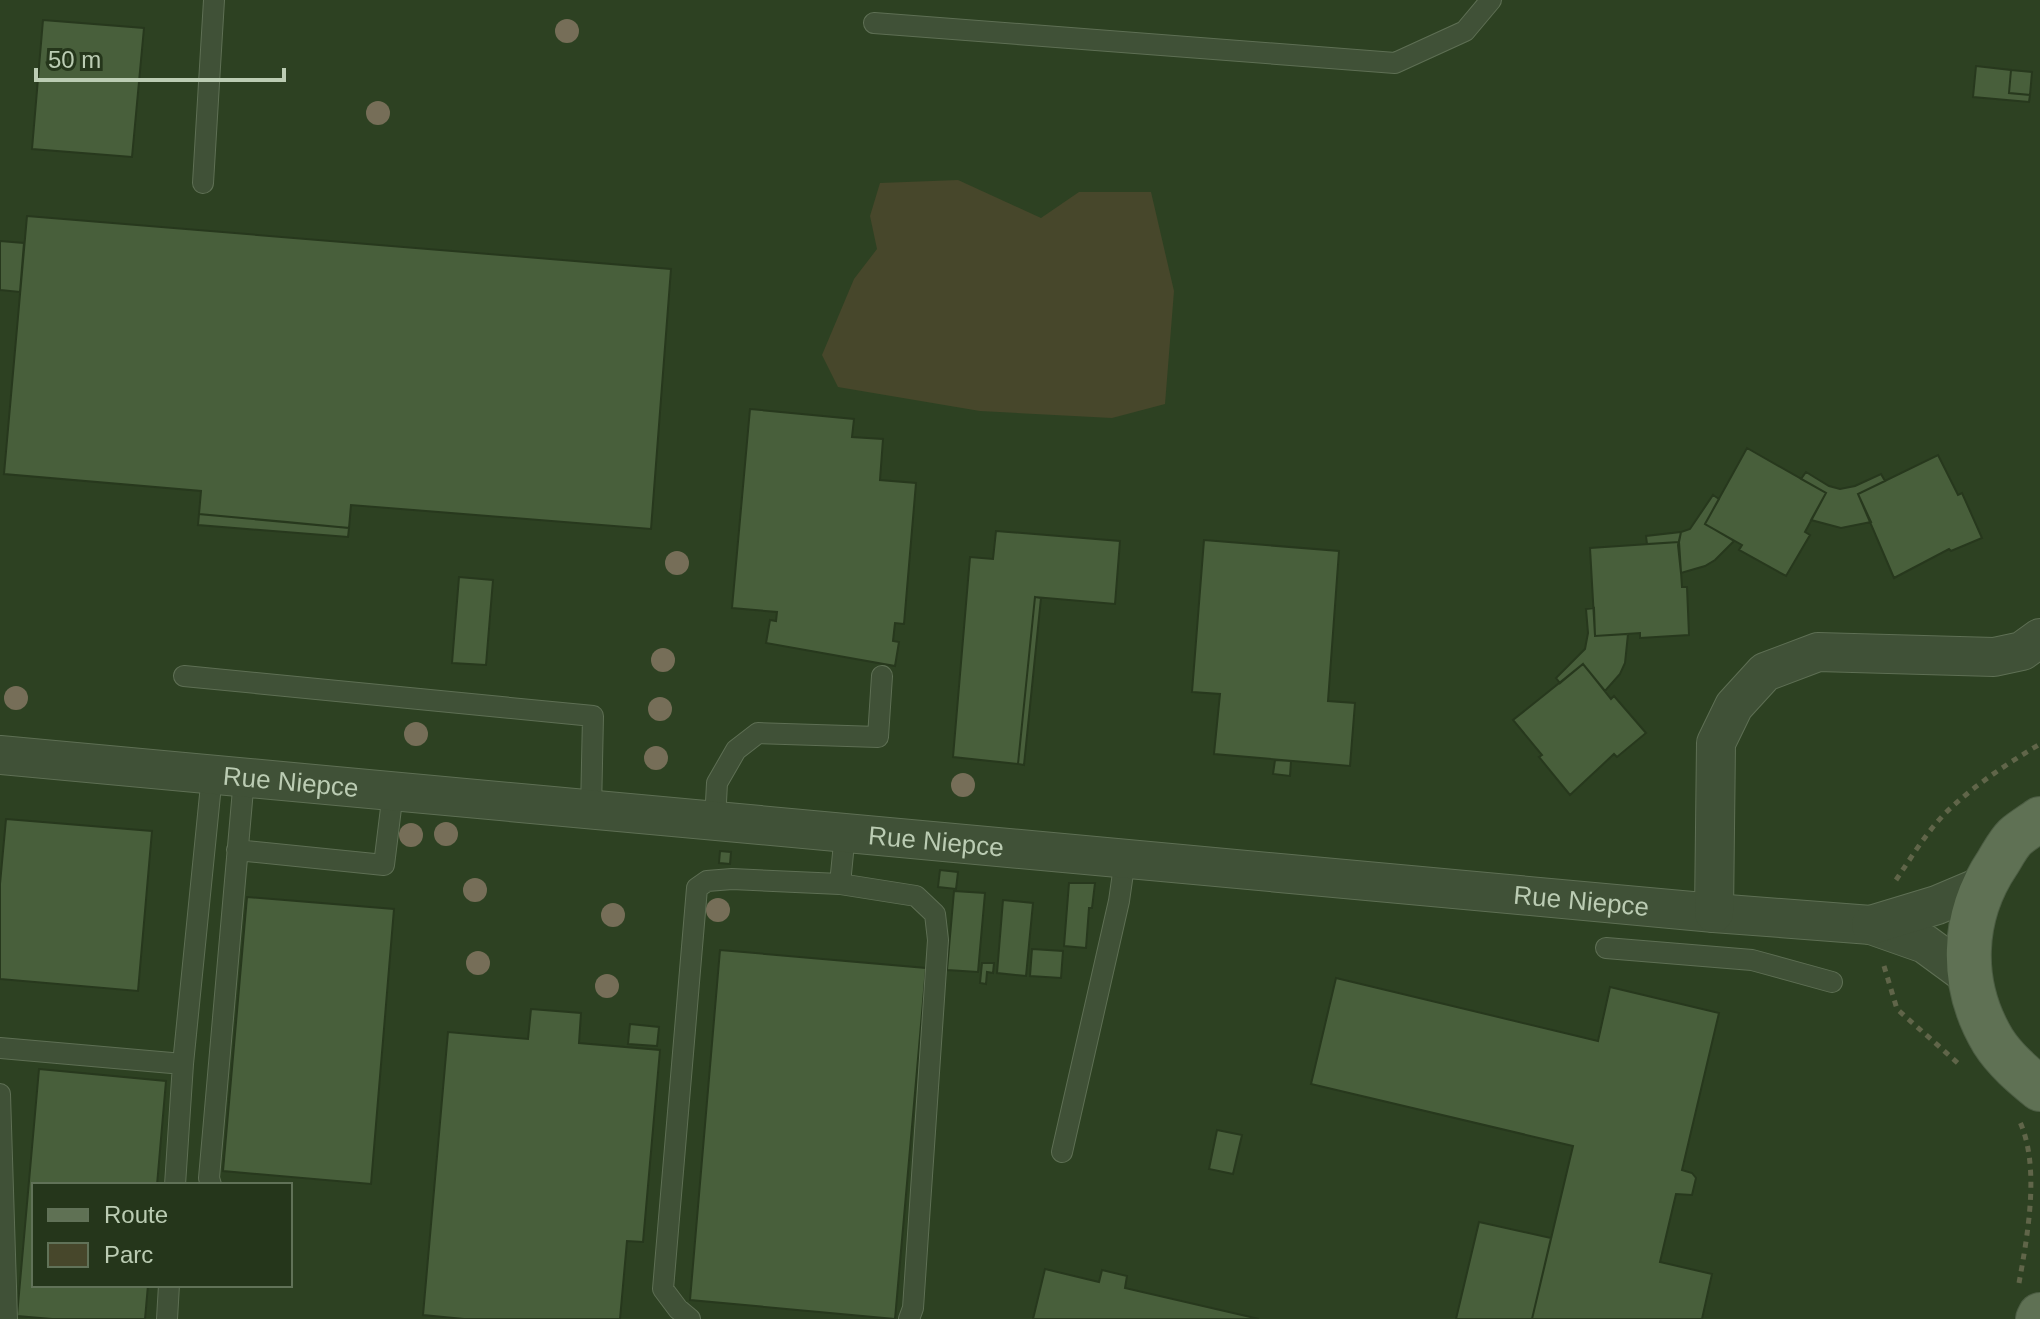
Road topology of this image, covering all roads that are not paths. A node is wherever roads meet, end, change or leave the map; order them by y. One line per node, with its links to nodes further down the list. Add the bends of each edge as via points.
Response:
1 (214, 0): 4 (lane)
2 (1491, 0): 3 (lane, via 1465,31 1395,63)
3 (874, 23)
4 (203, 183)
5 (2040, 638): 19 (street, via 2022,651 1994,657 1818,652 1765,672 1734,706 1716,743)
6 (184, 676): 11 (lane, via 593,716)
7 (882, 676): 13 (lane, via 878,737 758,733 736,750 717,783)
8 (0, 755): 9 (street, Rue Niepce)
9 (228, 776): 10 (street, Rue Niepce); 15 (lane); 25 (lane)
10 (393, 792): 11 (street, Rue Niepce); 15 (lane, via 384,865)
11 (591, 810): 13 (street, Rue Niepce)
12 (2040, 819): 18 (main road, via 2014,838)
13 (715, 821): 14 (street, Rue Niepce)
14 (845, 833): 16 (street, Rue Niepce); 17 (lane)
15 (237, 850): 30 (lane)
16 (1125, 859): 19 (street, Rue Niepce); 28 (lane)
17 (840, 884): 34 (lane, via 732,879 707,881 697,888 663,1289); 35 (lane, via 916,896 935,914 938,940)
18 (1982, 886): 20 (street, Rue Niepce); 22 (main road, via 1970,931)
19 (1714, 913): 20 (street, Rue Niepce)
20 (1871, 925): 22 (street, Rue Niepce, via 1925,944)
21 (1606, 948): 23 (lane, via 1752,960)
22 (1970, 977): 27 (main road, via 1979,1011 1994,1043 2016,1070)
23 (1832, 982)
24 (0, 1048): 25 (lane)
25 (183, 1064): 29 (lane)
26 (0, 1094): 32 (lane)
27 (2027, 1102)
28 (1062, 1152)
29 (175, 1183)
30 (210, 1183)
31 (169, 1287): 33 (lane)
32 (7, 1319)
33 (167, 1319)
34 (690, 1319)
35 (909, 1319)

